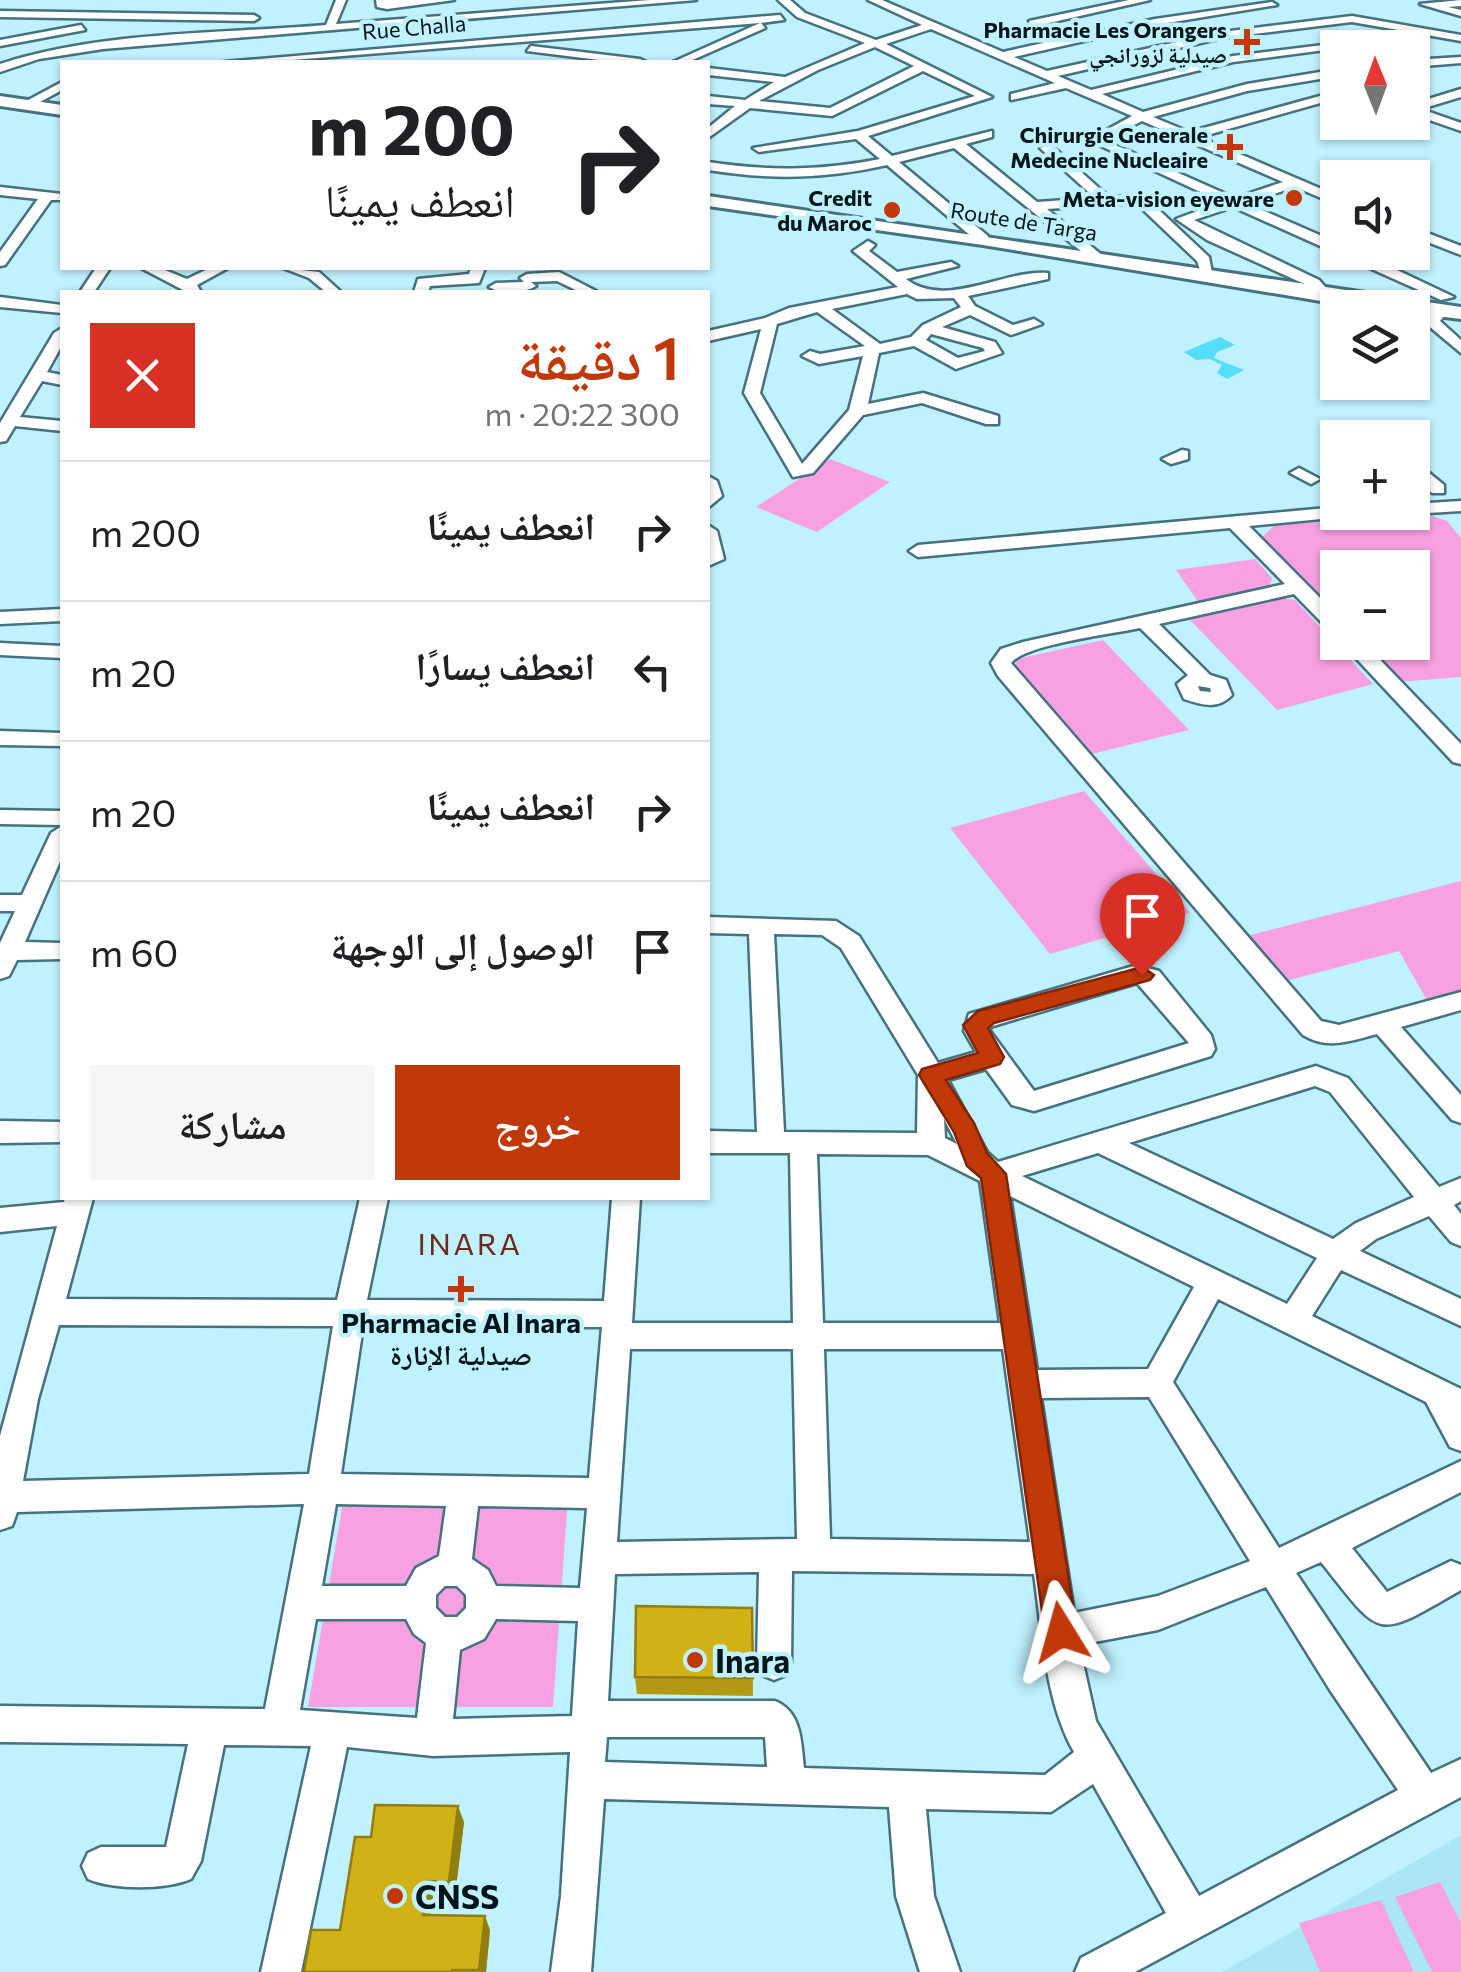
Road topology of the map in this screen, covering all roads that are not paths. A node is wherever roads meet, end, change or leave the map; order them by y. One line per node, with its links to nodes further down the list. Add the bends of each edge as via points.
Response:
1 (157, 0): 26 (street)
2 (341, 0): 30 (street)
3 (381, 0): 11 (street, via 387,6)
4 (449, 0): 11 (street)
5 (627, 0): 14 (street)
6 (691, 0): 14 (street)
7 (783, 0): 22 (street)
8 (872, 0): 32 (street)
9 (1146, 0): 12 (street)
10 (1251, 0): 16 (street)
11 (429, 2): 27 (street)
12 (1113, 2): 29 (street); 43 (street, via 1033,23)
13 (1461, 3): 20 (street, via 1425,4)
14 (607, 4): 17 (street); 34 (street)
15 (491, 5): 17 (street); 27 (street)
16 (1272, 6): 18 (street); 25 (street)
17 (533, 7): 27 (street)
18 (1290, 9)
19 (1307, 13): 23 (street)
20 (1461, 13)
21 (0, 14): 24 (street)
22 (801, 15): 28 (street); 42 (street)
23 (1344, 16): 35 (street); 37 (street); 38 (street)
24 (90, 17): 26 (street); 40 (street, via 80,28)
25 (1187, 17): 29 (street); 37 (street)
26 (156, 18): 36 (street, via 257,14); 39 (street)
27 (436, 18): 30 (street); 36 (street); 44 (street)
28 (780, 18): 31 (street, Rue Challa); 58 (street)
29 (1155, 22): 33 (street)
30 (331, 24): 36 (street)
31 (673, 26): 34 (street, Rue Challa); 51 (street)
32 (934, 26): 42 (street); 50 (street)
33 (1124, 28): 43 (street); 46 (street)
34 (627, 30): 41 (street, Rue Challa)
35 (1375, 30)
36 (246, 33): 39 (street); 45 (street); 54 (street)
37 (1222, 35): 46 (street); 49 (street)
38 (1461, 38)
39 (116, 41): 45 (street); 61 (street, via 48,48)
40 (0, 43)
41 (474, 43): 44 (street, Rue Challa); 51 (street)
42 (875, 43): 63 (street); 68 (street)
43 (1050, 44): 50 (street)
44 (448, 45): 48 (street, Rue Challa)
45 (103, 46): 53 (street); 61 (street)
46 (1165, 46): 62 (street); 66 (street)
47 (1320, 47): 49 (street)
48 (350, 53): 55 (street, Rue Challa); 56 (street)
49 (1261, 54): 52 (street)
50 (1002, 56): 66 (street)
51 (593, 57): 57 (street)
52 (1233, 59): 62 (street); 69 (street)
53 (90, 60)
54 (231, 60)
55 (257, 60)
56 (398, 60)
57 (621, 60)
58 (683, 60)
59 (1460, 60): 60 (street); 64 (street)
60 (1430, 62)
61 (0, 64)
62 (1207, 64): 73 (street)
63 (922, 67): 84 (street); 87 (street, via 987,98)
64 (1430, 68)
65 (710, 70): 68 (street)
66 (1045, 75): 70 (street)
67 (1320, 75): 69 (street)
68 (784, 80): 82 (street)
69 (1279, 81): 71 (street)
70 (1066, 84): 73 (street); 75 (street)
71 (1264, 84): 79 (street); 86 (street)
72 (60, 87): 81 (street)
73 (1089, 94): 86 (street)
74 (1459, 96): 80 (street)
75 (1014, 97)
76 (1320, 99): 79 (street)
77 (710, 100): 82 (street)
78 (0, 101): 81 (main road)
79 (1308, 102): 92 (street)
80 (1430, 104)
81 (25, 105): 83 (main road)
82 (745, 105): 84 (street); 89 (street)
83 (60, 110)
84 (838, 110): 87 (street)
85 (1430, 116): 88 (street)
86 (1142, 119): 92 (street); 104 (street, via 1094,142)
87 (886, 125): 91 (street)
88 (1461, 127)
89 (710, 131)
90 (988, 134): 93 (street)
91 (859, 135): 94 (street); 96 (street)
92 (1184, 137): 98 (street)
93 (956, 143): 96 (street); 105 (street)
94 (759, 148)
95 (1046, 148): 102 (street)
96 (894, 161): 97 (street, via 781,175); 108 (street)
97 (710, 166)
98 (1294, 183): 100 (street); 104 (street)
99 (0, 190): 101 (street)
100 (1320, 194)
101 (54, 196): 115 (street)
102 (1103, 198): 105 (street); 106 (street, via 1139,198)
103 (710, 202): 108 (main road, Route de Targa)
104 (1232, 202): 106 (street); 110 (street)
105 (1036, 206): 114 (street)
106 (1178, 225): 107 (street); 112 (street)
107 (1212, 238): 112 (street); 132 (street)
108 (983, 239): 114 (main road, Route de Targa)
109 (1430, 239): 113 (street)
110 (1320, 241)
111 (868, 245): 125 (street, via 860,251)
112 (1188, 246): 123 (street, via 1204,260)
113 (1461, 251)
114 (1097, 257): 123 (main road, Route de Targa)
115 (0, 262)
116 (951, 266): 125 (street)
117 (152, 270): 128 (street)
118 (218, 270): 128 (street)
119 (298, 270): 129 (street, via 314,274)
120 (477, 270): 122 (street, via 474,280)
121 (1376, 270): 138 (street)
122 (444, 274): 130 (street, via 423,282)
123 (1208, 275): 134 (main road, Route de Targa)
124 (1042, 276): 133 (street)
125 (896, 277): 135 (street)
126 (533, 281): 127 (street); 131 (street, via 560,276)
127 (502, 289)
128 (190, 290)
129 (330, 290)
130 (421, 290)
131 (587, 290)
132 (1322, 290)
133 (958, 294): 135 (street); 140 (street)
134 (1320, 295)
135 (914, 296): 137 (street)
136 (0, 302): 139 (street)
137 (821, 308): 141 (street); 146 (street)
138 (1440, 308): 143 (main road, Route de Targa)
139 (60, 309)
140 (970, 309): 142 (street, via 1011,330); 146 (street, via 922,335)
141 (770, 322): 145 (street); 150 (street, via 752,393 799,473)
142 (1034, 324)
143 (1460, 335)
144 (60, 336): 148 (street)
145 (710, 336)
146 (872, 350): 147 (street); 150 (street)
147 (810, 356)
148 (38, 375): 149 (street); 151 (street)
149 (60, 380)
150 (857, 411): 152 (street, via 924,398)
151 (10, 420): 153 (street); 154 (street)
152 (992, 420)
153 (60, 426)
154 (0, 437)
155 (1430, 481): 156 (street)
156 (1438, 489)
157 (1455, 506): 158 (street); 161 (street)
158 (1430, 507)
159 (1320, 514): 160 (street)
160 (1233, 520): 163 (street); 165 (street)
161 (1461, 523)
162 (710, 539): 164 (street)
163 (918, 552)
164 (710, 560)
165 (1298, 587): 166 (street); 169 (street)
166 (1320, 610)
167 (60, 614): 168 (street)
168 (0, 618)
169 (1140, 622): 173 (street); 187 (street, via 1008,653 1001,663 1312,1028 1340,1035)
170 (0, 650): 171 (street)
171 (60, 652)
172 (1368, 660): 176 (street)
173 (1196, 680)
174 (0, 738): 175 (street)
175 (60, 740)
176 (1461, 757)
177 (0, 818): 178 (street)
178 (60, 818)
179 (60, 836): 181 (street)
180 (0, 903): 181 (street)
181 (30, 904): 185 (street)
182 (710, 925): 183 (street)
183 (762, 933): 189 (street, via 846,938); 194 (street)
184 (60, 951): 185 (street)
185 (4, 961)
186 (1461, 1001): 187 (street)
187 (1384, 1025): 190 (street)
188 (992, 1057): 188 (street, via 1020,1098 1034,1101 1202,1049 1202,1042 1158,984 1137,974 978,1021 976,1031); 189 (street)
189 (931, 1075): 197 (street); 198 (street, via 976,1158)
190 (1455, 1098)
191 (60, 1129): 192 (street)
192 (0, 1132)
193 (710, 1142): 194 (street)
194 (771, 1142): 196 (street)
195 (1102, 1142): 198 (street); 199 (street, via 1316,1076 1338,1085); 205 (street)
196 (803, 1143): 197 (street); 212 (street)
197 (931, 1144): 198 (street)
198 (993, 1174): 206 (street); 213 (street)
199 (1448, 1195): 204 (street); 205 (street)
200 (374, 1200): 207 (street)
201 (626, 1200): 211 (street)
202 (77, 1205): 203 (street); 208 (street)
203 (0, 1220)
204 (1461, 1234)
205 (1336, 1253): 209 (street); 210 (street)
206 (1212, 1282): 210 (street); 214 (street)
207 (350, 1311): 208 (street); 211 (street); 220 (street)
208 (48, 1312): 217 (street)
209 (1461, 1313)
210 (1294, 1320): 216 (street)
211 (617, 1325): 212 (street); 222 (street)
212 (810, 1334): 213 (street); 225 (street)
213 (1016, 1336): 215 (street)
214 (1157, 1383): 215 (street); 229 (street)
215 (1025, 1384): 228 (street)
216 (1449, 1398): 218 (street)
217 (12, 1401): 223 (street)
218 (1461, 1436)
219 (1461, 1476): 224 (street)
220 (323, 1489): 221 (street); 223 (street); 232 (street)
221 (464, 1491): 222 (street); 230 (street)
222 (605, 1493): 227 (street)
223 (2, 1506)
224 (1327, 1544): 229 (street); 231 (street, via 1386,1610)
225 (814, 1555): 226 (street); 228 (street)
226 (776, 1556): 227 (street); 238 (street)
227 (600, 1558): 235 (street)
228 (1050, 1558): 236 (street)
229 (1275, 1567): 236 (street, via 1158,1614); 250 (street)
230 (454, 1570): 233 (street, via 434,1576); 234 (street, via 477,1578)
231 (1451, 1577)
232 (302, 1602): 233 (street); 242 (street)
233 (418, 1602): 237 (street, via 420,1617)
234 (483, 1602): 235 (street); 237 (street, via 475,1622)
235 (596, 1605): 240 (street)
236 (1061, 1632): 245 (street, via 1080,1727)
237 (444, 1634): 244 (street)
238 (774, 1663)
239 (0, 1724): 241 (street)
240 (590, 1726): 244 (street); 247 (street); 248 (street, via 775,1719)
241 (209, 1728): 242 (street); 251 (street, via 182,1862)
242 (279, 1728): 243 (street)
243 (333, 1728): 244 (street); 253 (street)
244 (433, 1738)
245 (1097, 1757): 249 (street, via 1051,1794); 252 (street)
246 (1461, 1777): 250 (street)
247 (588, 1780): 248 (street); 254 (street)
248 (787, 1784): 249 (street)
249 (906, 1792): 255 (street, via 915,1896)
250 (1425, 1797): 252 (street)
251 (101, 1866)
252 (1192, 1920): 256 (street)
253 (281, 1972)
254 (571, 1972)
255 (940, 1972)
256 (1095, 1972)

